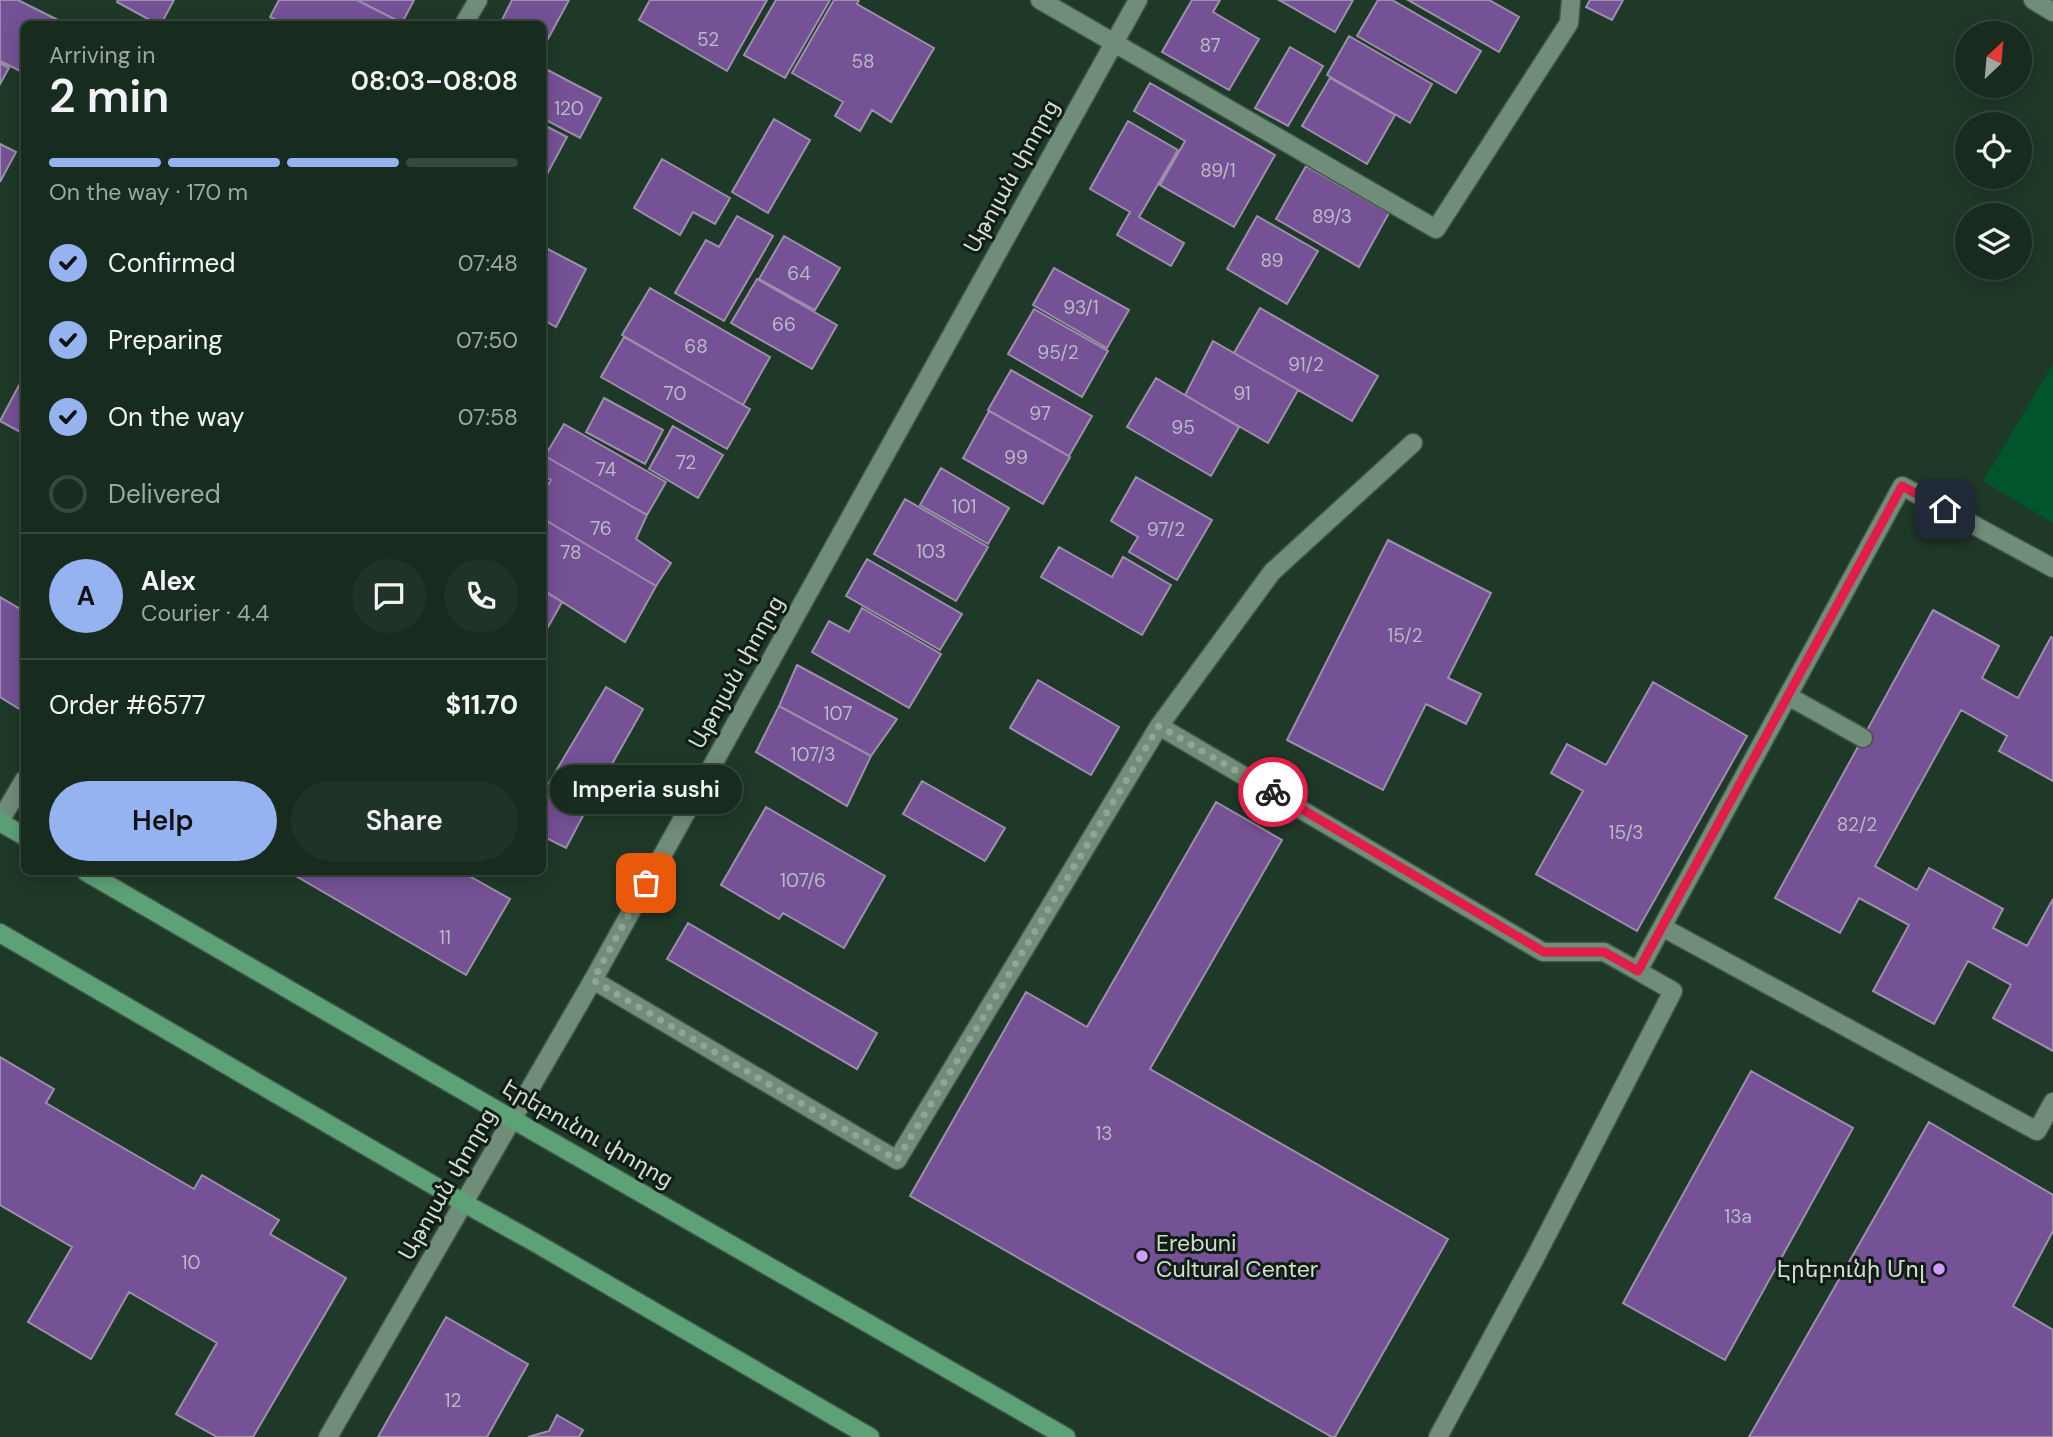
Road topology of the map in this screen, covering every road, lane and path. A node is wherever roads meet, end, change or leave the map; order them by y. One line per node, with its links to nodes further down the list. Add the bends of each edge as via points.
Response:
1 (478, 0): 7 (main road)
2 (1040, 0): 8 (main road)
3 (1138, 0): 8 (main road, Աթոյան փողոց)
4 (1571, 0): 8 (main road, via 1569,23 1436,229)
5 (2033, 0): 6 (main road)
6 (2053, 12)
7 (466, 21)
8 (1114, 42): 21 (main road, Աթոյան փողոց)
9 (1413, 443): 12 (main road, via 1272,572)
10 (2053, 568): 11 (main road, via 1902,486)
11 (1788, 696): 13 (main road); 18 (main road)
12 (1159, 726): 20 (main road, via 1544,952 1604,952); 21 (main road, via 897,1160)
13 (1863, 737)
14 (21, 785): 15 (main road)
15 (0, 821): 16 (main road)
16 (21, 834)
17 (91, 875): 23 (main road, Էրեբունու փողոց)
18 (1662, 927): 20 (main road); 22 (main road, via 2037,1131)
19 (0, 933): 24 (main road)
20 (1638, 971): 28 (main road, via 1672,991)
21 (593, 980): 23 (main road, Աթոյան փողոց)
22 (2053, 1102)
23 (512, 1119): 24 (main road, Աթոյան փողոց); 27 (main road, Էրեբունու փողոց)
24 (464, 1203): 25 (main road, Աթոյան փողոց); 26 (main road)
25 (328, 1437)
26 (870, 1437)
27 (1066, 1437)
28 (1438, 1437)

